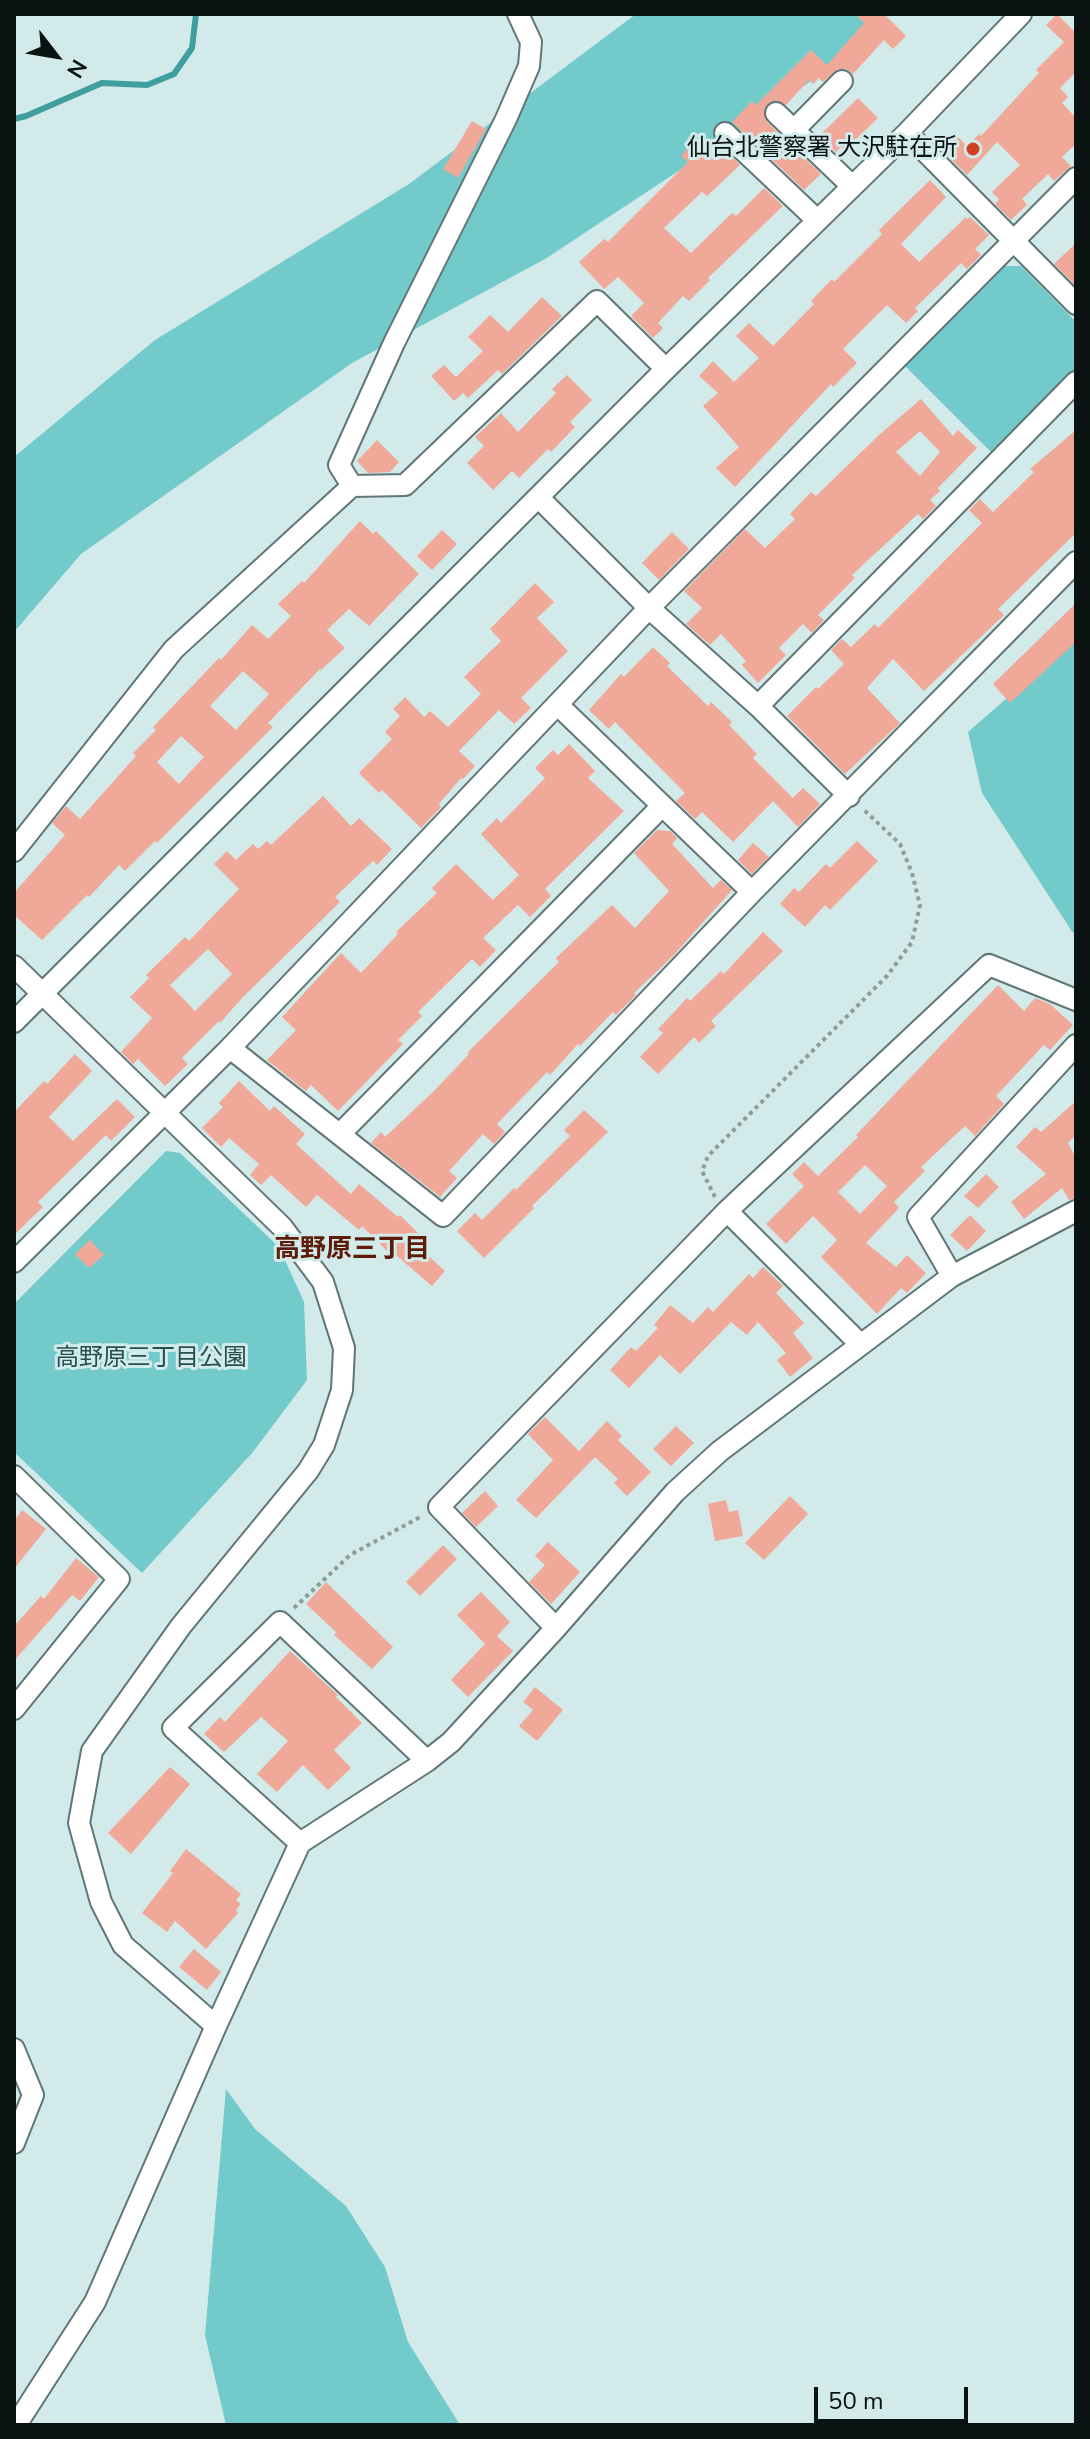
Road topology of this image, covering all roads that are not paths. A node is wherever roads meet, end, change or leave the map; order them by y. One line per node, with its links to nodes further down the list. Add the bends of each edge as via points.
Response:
1 (518, 14): 15 (street, via 531,42 529,66 339,465)
2 (1021, 14): 7 (street)
3 (842, 81): 5 (street)
4 (776, 113): 5 (street)
5 (794, 130): 9 (street)
6 (725, 133): 10 (street)
7 (907, 133): 9 (street); 11 (street)
8 (1076, 178): 11 (street)
9 (852, 186): 10 (street)
10 (817, 220): 13 (street)
11 (1015, 241): 12 (street); 18 (street)
12 (1076, 304)
13 (666, 369): 15 (street, via 597,301 405,485); 16 (street)
14 (1076, 382): 20 (street)
15 (352, 486): 23 (street, via 174,649)
16 (539, 498): 18 (street); 26 (street)
17 (1076, 562): 21 (street)
18 (649, 608): 19 (street); 20 (street)
19 (558, 705): 22 (street); 30 (street)
20 (758, 706): 21 (street)
21 (849, 796): 24 (street)
22 (661, 807): 24 (street); 32 (street)
23 (14, 851)
24 (752, 892): 32 (street, via 443,1216)
25 (14, 966): 26 (street)
26 (42, 993): 28 (street); 31 (street)
27 (1076, 1000): 33 (street, via 989,965)
28 (14, 1022)
29 (1076, 1045): 36 (street, via 918,1217)
30 (230, 1048): 31 (street); 32 (street)
31 (166, 1113): 35 (street); 43 (street, via 282,1227 323,1282 344,1348 342,1390 324,1445 308,1471 181,1626 92,1751 79,1823 101,1902 123,1945)
32 (341, 1133)
33 (727, 1211): 37 (street); 39 (street, via 439,1507)
34 (1076, 1211): 36 (street)
35 (14, 1262)
36 (952, 1276): 37 (street)
37 (860, 1344): 39 (street, via 675,1492)
38 (14, 1476): 40 (street, via 119,1579)
39 (556, 1628): 41 (street)
40 (14, 1709)
41 (427, 1761): 42 (street); 42 (street, via 280,1622 173,1728)
42 (300, 1843): 43 (street)
43 (216, 2026): 46 (street, via 95,2302)
44 (14, 2049): 45 (street, via 33,2095)
45 (14, 2143)
46 (16, 2425)

